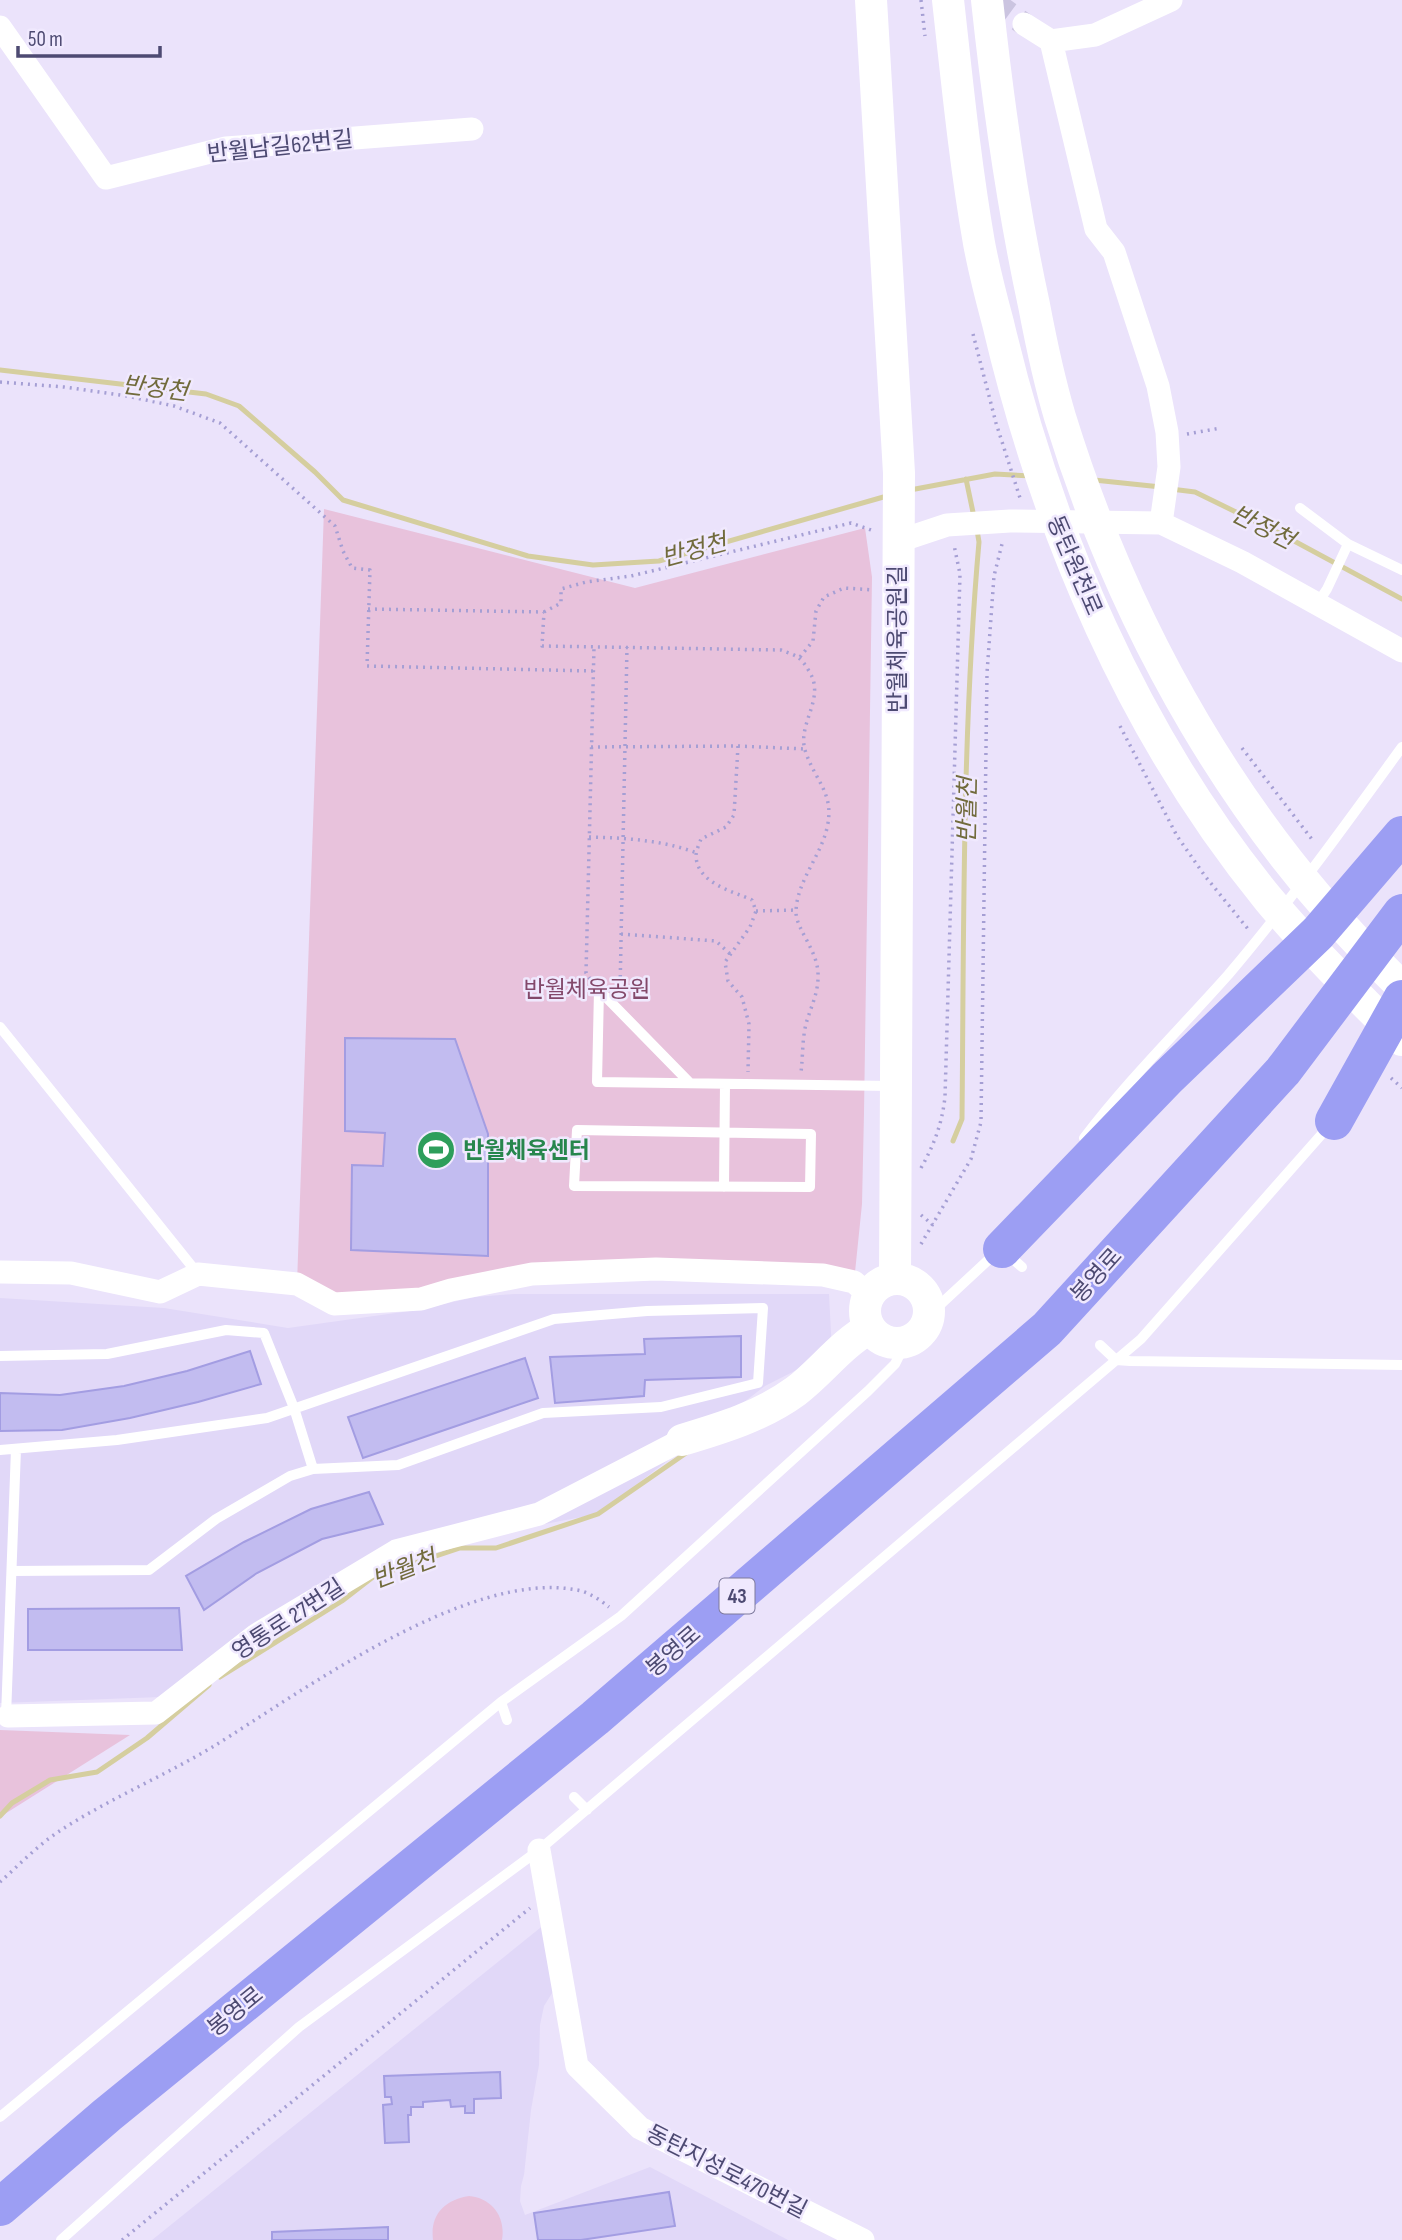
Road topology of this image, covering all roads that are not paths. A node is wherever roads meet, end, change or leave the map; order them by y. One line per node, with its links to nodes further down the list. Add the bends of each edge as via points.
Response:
1 (871, 0): 11 (main road, 반월체육공원길, via 898,473)
2 (948, 0): 22 (main road, 동탄원천로, via 979,246 1008,368 1046,494 1073,563 1146,718 1229,847 1338,976)
3 (987, 0): 19 (main road, 동탄원천로, via 1016,221 1041,342 1060,417 1112,560 1143,629 1219,766 1319,899)
4 (1171, 0): 7 (street, via 1095,35)
5 (1024, 24): 7 (street)
6 (0, 27): 8 (street, 반월남길62번길, via 106,177 226,148)
7 (1052, 41): 10 (street, via 1096,229 1114,252 1158,386 1169,467)
8 (472, 129)
9 (1300, 508): 12 (lane)
10 (1162, 517): 11 (street, via 952,525 911,537); 14 (street, via 1242,562)
11 (897, 532): 26 (main road, 반월체육공원길)
12 (1346, 548): 13 (lane); 14 (lane)
13 (1402, 570)
14 (1322, 597): 15 (street)
15 (1402, 651)
16 (1402, 747): 29 (lane, via 1229,974 1106,1109)
17 (1402, 835): 32 (highway, via 1318,933 1167,1078)
18 (1402, 913): 56 (highway, 봉영로 / 43, via 1283,1071 1047,1329 595,1718 117,2106)
19 (1402, 987)
20 (1402, 999): 27 (highway)
21 (0, 1027): 34 (lane)
22 (1402, 1040)
23 (690, 1083): 23 (lane, via 597,1082 599,990 619,1011); 24 (lane)
24 (725, 1084): 26 (lane); 28 (lane)
25 (1368, 1084): 27 (lane)
26 (896, 1086): 35 (main road, 반월체육공원길)
27 (1334, 1121): 41 (lane, via 1141,1339)
28 (724, 1132): 31 (lane); 31 (lane, via 811,1134 810,1187); 31 (lane, via 577,1130 574,1185)
29 (1074, 1152)
30 (1058, 1174): 32 (lane)
31 (724, 1187)
32 (1012, 1258): 36 (lane)
33 (0, 1272): 34 (street, via 71,1273 160,1292)
34 (198, 1275): 35 (street, via 297,1284 334,1304 421,1299 532,1274 656,1269 823,1275)
35 (882, 1287): 36 (main road, via 909,1281 921,1289); 37 (main road, via 865,1311)
36 (929, 1315): 38 (main road, via 919,1335)
37 (870, 1328): 38 (main road, via 882,1339); 44 (main road, via 795,1391 742,1422)
38 (906, 1342): 49 (lane, via 895,1364 868,1391 621,1616)
39 (1100, 1345): 41 (lane)
40 (0, 1356): 43 (lane, via 107,1354 226,1330 264,1333)
41 (1116, 1360): 42 (lane); 53 (lane)
42 (1402, 1365)
43 (294, 1408): 45 (lane, via 267,1418); 47 (lane); 47 (lane, via 554,1319 763,1308 758,1383 661,1407 543,1413 398,1465)
44 (682, 1440): 50 (street, 영통로 27번길, via 539,1514 396,1552 256,1635 156,1713)
45 (16, 1449): 46 (lane); 48 (lane)
46 (0, 1450)
47 (313, 1469): 48 (lane, via 290,1476 216,1518 149,1570)
48 (12, 1572): 50 (lane)
49 (501, 1702): 51 (lane); 55 (lane)
50 (4, 1716)
51 (507, 1720)
52 (574, 1797): 53 (lane)
53 (587, 1810): 54 (lane)
54 (539, 1850): 57 (lane, via 299,2027); 58 (street, 동탄지성로470번길, via 577,2066 640,2128)
55 (0, 2117)
56 (0, 2207)
57 (61, 2240)
58 (863, 2240)

